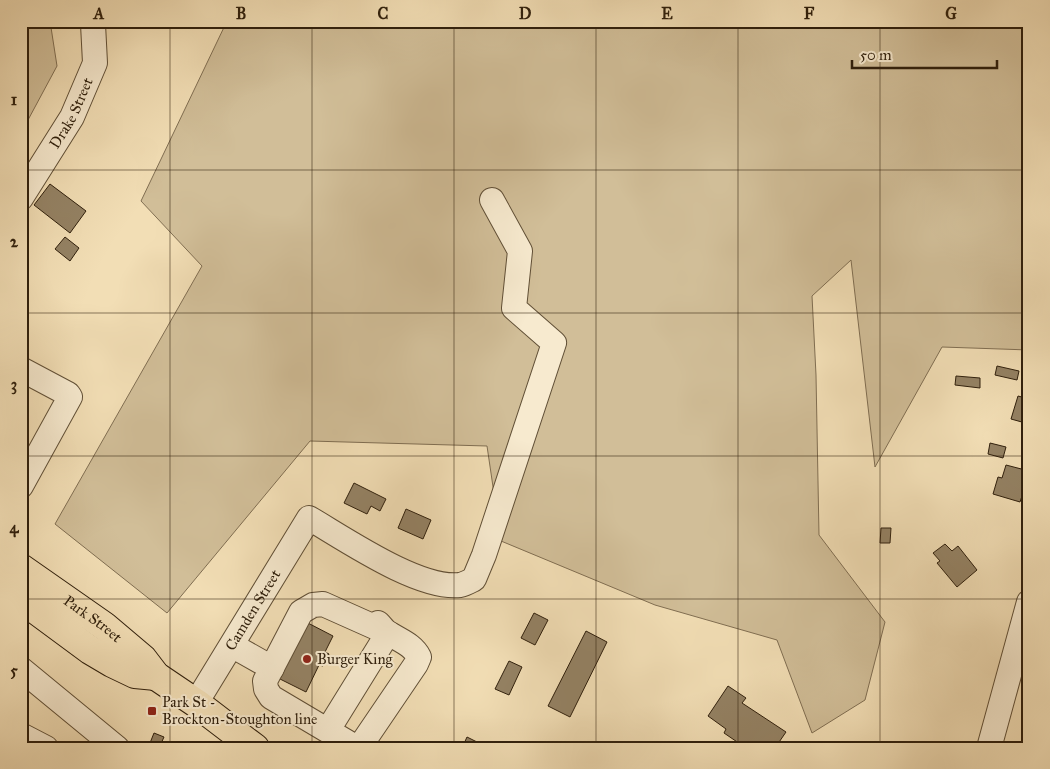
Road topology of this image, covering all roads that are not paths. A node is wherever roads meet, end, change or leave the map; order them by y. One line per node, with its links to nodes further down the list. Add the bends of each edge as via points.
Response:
1 (92, 21): 2 (street, Drake Street, via 94,63 72,117)
2 (21, 198)
3 (492, 200): 10 (street, Camden Street, via 520,251 514,308 554,343 474,580 460,585 437,583 396,569 309,518)
4 (22, 372): 5 (street, via 70,397)
5 (21, 486)
6 (21, 568): 13 (main road, Park Street, via 104,626 144,659)
7 (21, 600): 13 (main road, Park Street, via 112,663 135,674)
8 (1029, 602): 21 (street)
9 (388, 634): 11 (street, via 323,604 313,605 302,612); 15 (street); 20 (street, via 399,638 419,657)
10 (233, 646): 11 (street); 14 (street, Camden Street)
11 (268, 665): 15 (street, via 265,681 271,697)
12 (21, 670): 17 (street)
13 (156, 676): 14 (main road, Park Street)
14 (196, 703): 19 (main road, Park Street)
15 (328, 730): 20 (street)
16 (21, 735): 18 (street)
17 (107, 745)
18 (46, 748)
19 (255, 748)
20 (358, 748)
21 (989, 748)

